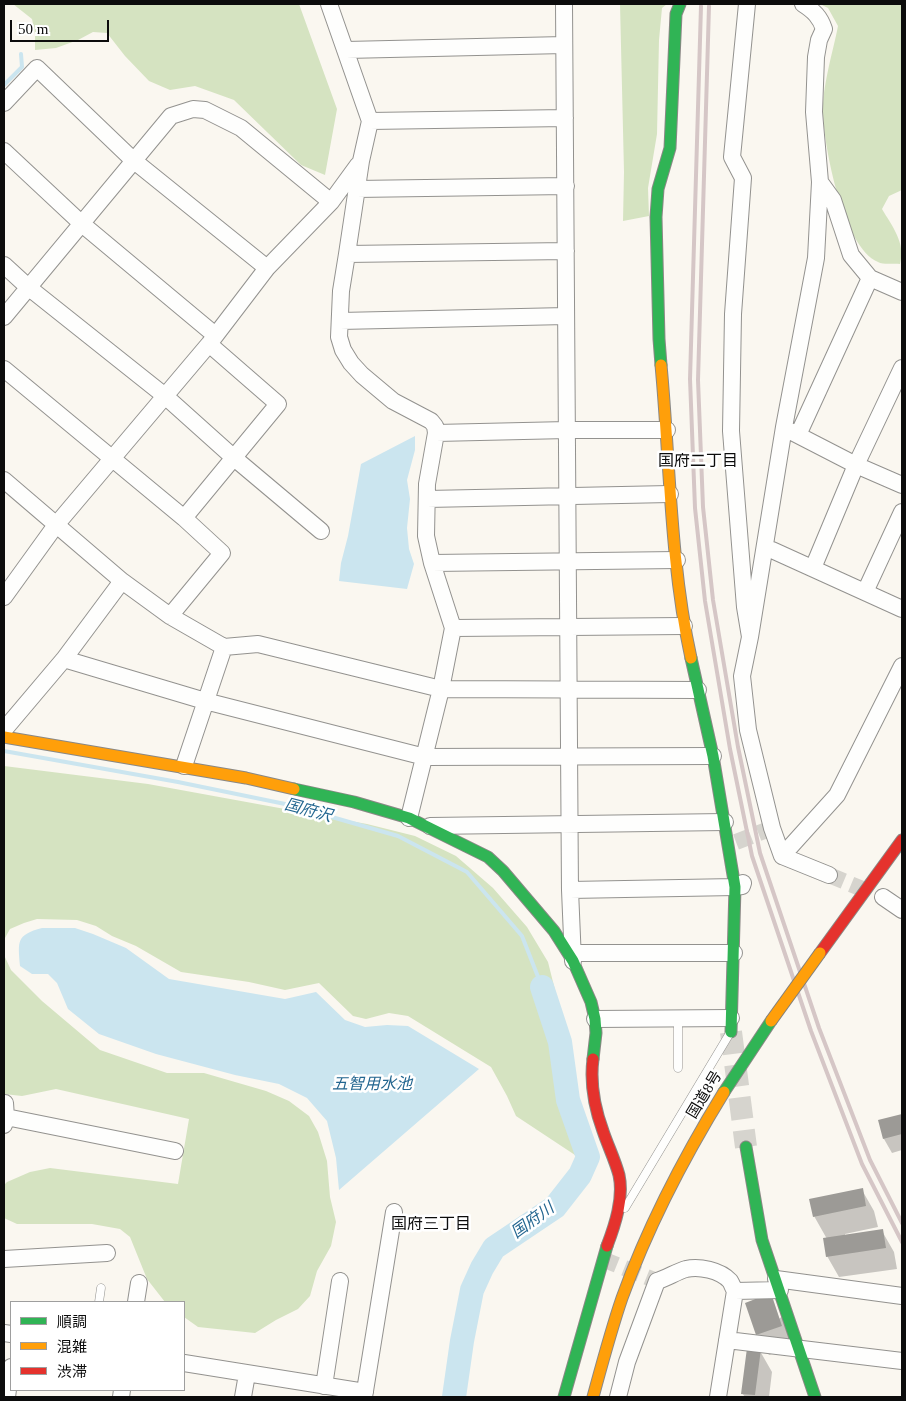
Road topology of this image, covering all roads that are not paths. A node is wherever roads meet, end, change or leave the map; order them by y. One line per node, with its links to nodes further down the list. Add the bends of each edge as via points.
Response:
1 (329, 4): 7 (street)
2 (564, 4): 6 (street)
3 (680, 4): 34 (main road, via 676,14 670,148 658,189 656,217 659,340)
4 (747, 4): 62 (street, via 732,157 743,178 732,314 730,431)
5 (803, 4): 14 (street, via 821,19 824,29 816,57 814,112)
6 (564, 45): 7 (street); 9 (street)
7 (346, 50): 10 (street)
8 (4, 103): 12 (street, via 37,68)
9 (565, 118): 10 (street); 15 (street)
10 (370, 121): 13 (street)
11 (4, 150): 18 (street)
12 (133, 160): 17 (street, via 171,116 192,109 205,110 241,128); 18 (street); 22 (street)
13 (361, 161): 16 (street); 17 (street)
14 (820, 182): 23 (street, via 833,200 851,255); 35 (street, via 816,258)
15 (566, 186): 16 (street); 19 (street)
16 (356, 189): 20 (street)
17 (331, 202): 22 (street)
18 (82, 224): 24 (street); 29 (street)
19 (566, 251): 20 (street); 26 (street)
20 (346, 254): 28 (street)
21 (4, 265): 24 (street)
22 (267, 268): 29 (street)
23 (870, 278): 25 (street); 35 (street)
24 (28, 287): 27 (street); 32 (street)
25 (902, 292)
26 (566, 316): 28 (street); 33 (street)
27 (4, 317)
28 (340, 321): 36 (street, via 339,337 351,363 393,401 431,421)
29 (212, 340): 32 (street); 37 (street, via 278,404)
30 (902, 368): 39 (street)
31 (4, 369): 38 (street)
32 (165, 396): 37 (street); 38 (street)
33 (567, 430): 34 (street); 36 (street); 43 (street)
34 (667, 430): 42 (main road)
35 (791, 431): 39 (street); 62 (street)
36 (436, 433): 44 (street)
37 (233, 457): 46 (street); 48 (street)
38 (112, 459): 46 (street); 47 (street)
39 (856, 465): 41 (street); 53 (street)
40 (4, 480): 47 (street)
41 (902, 485)
42 (670, 494): 43 (street); 50 (main road)
43 (568, 495): 44 (street); 51 (street)
44 (427, 499): 52 (street, via 426,536)
45 (902, 512): 55 (street)
46 (184, 518): 58 (street, via 222,553)
47 (56, 525): 54 (street); 56 (street)
48 (321, 531)
49 (772, 550): 53 (street)
50 (677, 560): 51 (street); 59 (main road)
51 (568, 561): 52 (street); 60 (street)
52 (432, 563): 61 (street)
53 (813, 568): 55 (street)
54 (122, 580): 58 (street); 64 (street)
55 (865, 592): 57 (street)
56 (4, 597)
57 (902, 609)
58 (170, 616): 63 (street)
59 (684, 626): 60 (street); 68 (main road)
60 (568, 627): 61 (street); 67 (street)
61 (453, 628): 66 (street)
62 (750, 637): 82 (street, via 742,676 748,730)
63 (224, 647): 66 (street, via 258,644); 69 (street)
64 (64, 659): 69 (street); 70 (street)
65 (902, 666): 82 (street, via 837,795)
66 (441, 690): 67 (street); 74 (street)
67 (569, 690): 68 (street); 72 (street)
68 (698, 690): 73 (main road)
69 (205, 701): 74 (street); 75 (street)
70 (4, 730)
71 (4, 737): 75 (main road)
72 (569, 756): 73 (street); 74 (street); 78 (street)
73 (713, 756): 77 (main road)
74 (425, 757): 76 (street)
75 (184, 766): 76 (main road, via 316,793)
76 (408, 818): 79 (main road)
77 (725, 822): 78 (street); 84 (main road)
78 (569, 823): 79 (street); 85 (street)
79 (427, 826): 89 (main road, via 488,857 554,930)
80 (902, 840): 121 (main road, 国道8号, bridge, via 739,1067 686,1156 645,1241 619,1308 600,1363)
81 (736, 842): 84 (street, via 744,880 742,886)
82 (782, 856): 83 (street)
83 (828, 875)
84 (735, 887): 85 (street); 88 (main road)
85 (570, 890): 89 (street)
86 (883, 897): 87 (street)
87 (902, 910)
88 (734, 952): 89 (street); 92 (main road)
89 (573, 957): 90 (main road)
90 (595, 1019): 91 (street); 98 (main road, via 593,1086 602,1129 619,1175)
91 (678, 1019): 92 (street); 93 (lane)
92 (731, 1025): 98 (lane)
93 (678, 1068)
94 (4, 1115): 96 (street)
95 (746, 1147): 103 (main road, via 762,1240)
96 (175, 1151)
97 (394, 1212): 116 (street)
98 (617, 1220): 120 (main road, via 602,1259)
99 (108, 1253): 100 (street)
100 (4, 1259)
101 (340, 1281): 115 (street)
102 (139, 1283): 108 (street)
103 (778, 1285): 105 (street); 106 (street); 110 (main road)
104 (101, 1288): 107 (lane)
105 (735, 1291): 109 (street); 122 (street, via 723,1276 694,1268 657,1281 627,1362)
106 (902, 1296)
107 (99, 1301)
108 (136, 1301)
109 (727, 1340): 110 (street); 123 (street)
110 (799, 1348): 111 (street); 124 (main road)
111 (902, 1361)
112 (185, 1363): 113 (street)
113 (247, 1374): 115 (street); 119 (street)
114 (10, 1375): 117 (street)
115 (324, 1386): 116 (street)
116 (364, 1395)
117 (7, 1397): 118 (street)
118 (11, 1397)
119 (243, 1397)
120 (564, 1397)
121 (593, 1397)
122 (618, 1397)
123 (718, 1397)
124 (815, 1397)

